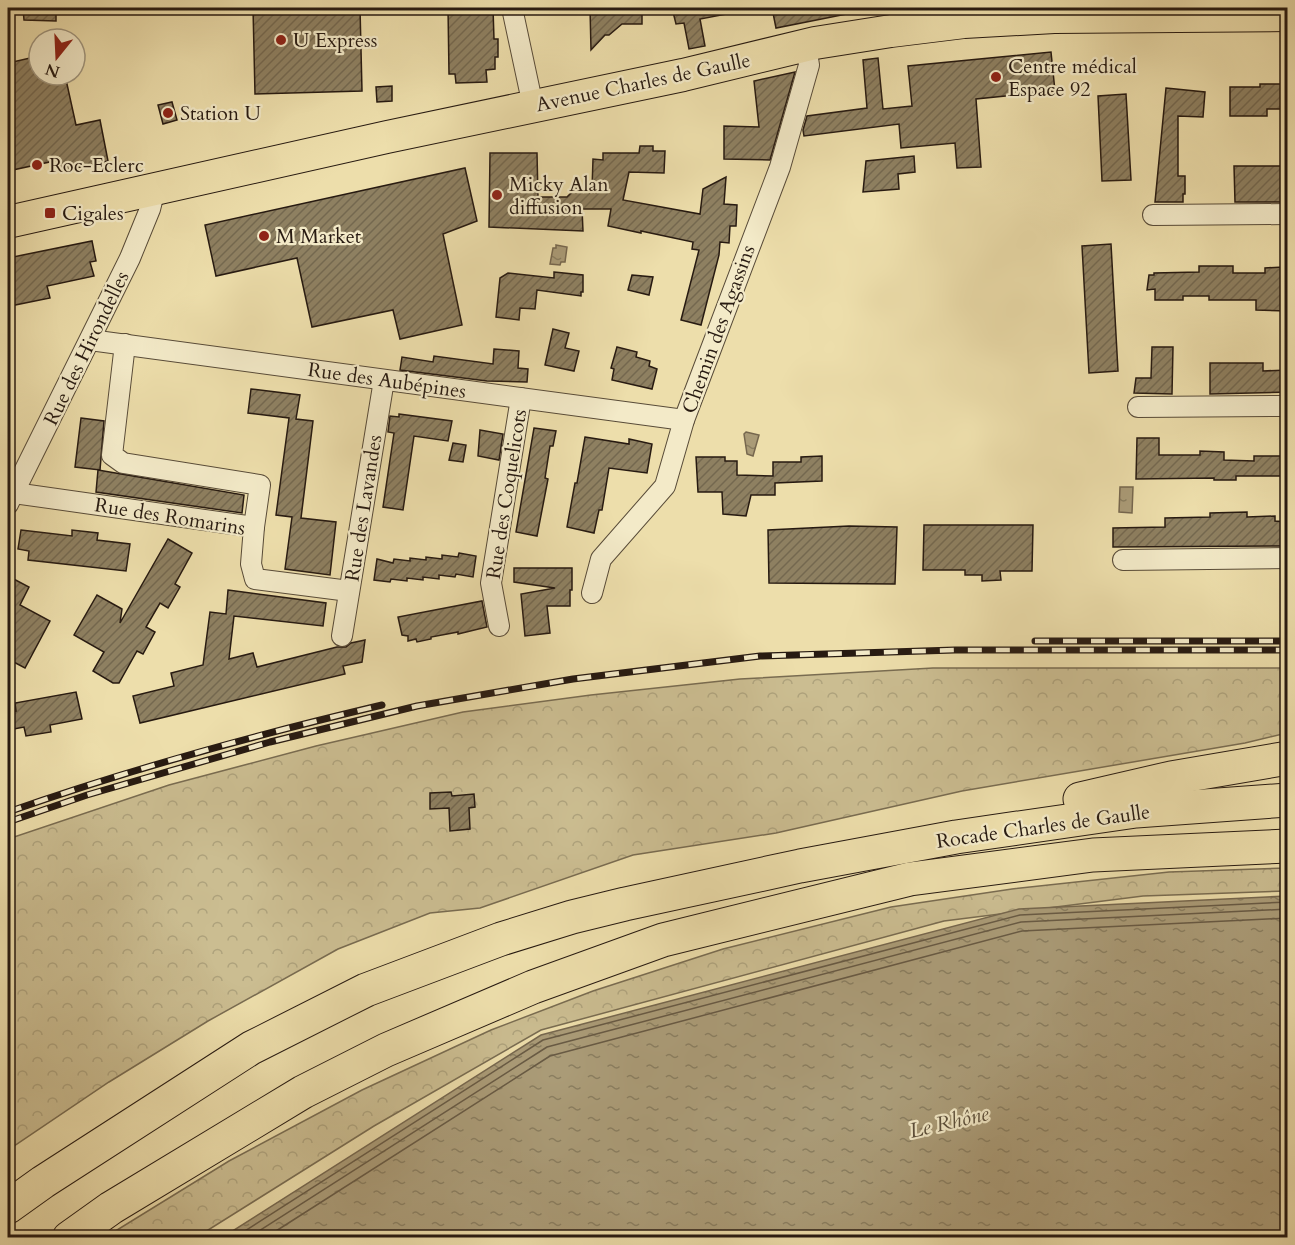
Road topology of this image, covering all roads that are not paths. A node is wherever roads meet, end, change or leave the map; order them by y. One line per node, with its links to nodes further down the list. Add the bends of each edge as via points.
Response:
1 (512, 8): 5 (street)
2 (1066, 12): 3 (main road, Avenue Charles de Gaulle); 4 (main road, Avenue Charles de Gaulle, via 929,25)
3 (1287, 15)
4 (806, 46): 5 (main road, Avenue Charles de Gaulle); 16 (street, Chemin des Agassins, via 809,65 780,166)
5 (533, 106): 6 (main road, Avenue Charles de Gaulle)
6 (155, 189): 9 (main road, Avenue Charles de Gaulle); 10 (street, Rue des Hirondelles, via 130,258)
7 (1287, 214): 8 (street)
8 (1153, 215)
9 (8, 222)
10 (90, 340): 11 (street, Rue des Aubépines); 17 (street, Rue des Hirondelles)
11 (125, 344): 12 (street, Rue des Aubépines); 18 (street, via 112,455 123,463 260,485)
12 (384, 380): 13 (street, Rue des Aubépines); 21 (street, Rue des Lavandes)
13 (521, 398): 16 (street, Rue des Aubépines); 23 (street, Rue des Coquelicots, via 491,583)
14 (1287, 405): 15 (street)
15 (1138, 407)
16 (684, 420): 22 (street, Chemin des Agassins, via 665,486 601,559)
17 (10, 499): 18 (street, Rue des Romarins)
18 (254, 526): 21 (street, Rue des Romarins, via 251,564 255,579)
19 (1287, 558): 20 (street)
20 (1123, 560)
21 (349, 591): 24 (street, Rue des Lavandes)
22 (592, 593)
23 (499, 626)
24 (342, 636)
25 (1287, 758): 28 (highway, via 822,850)
26 (1287, 800): 28 (highway, Rocade Charles de Gaulle, via 1136,811 956,837)
27 (1287, 846): 30 (highway, via 1093,855 910,879 663,940 533,987 386,1050 303,1092)
28 (800, 866): 29 (highway, Rocade Charles de Gaulle, via 572,917 366,990 251,1048)
29 (8, 1207)
30 (69, 1238)

